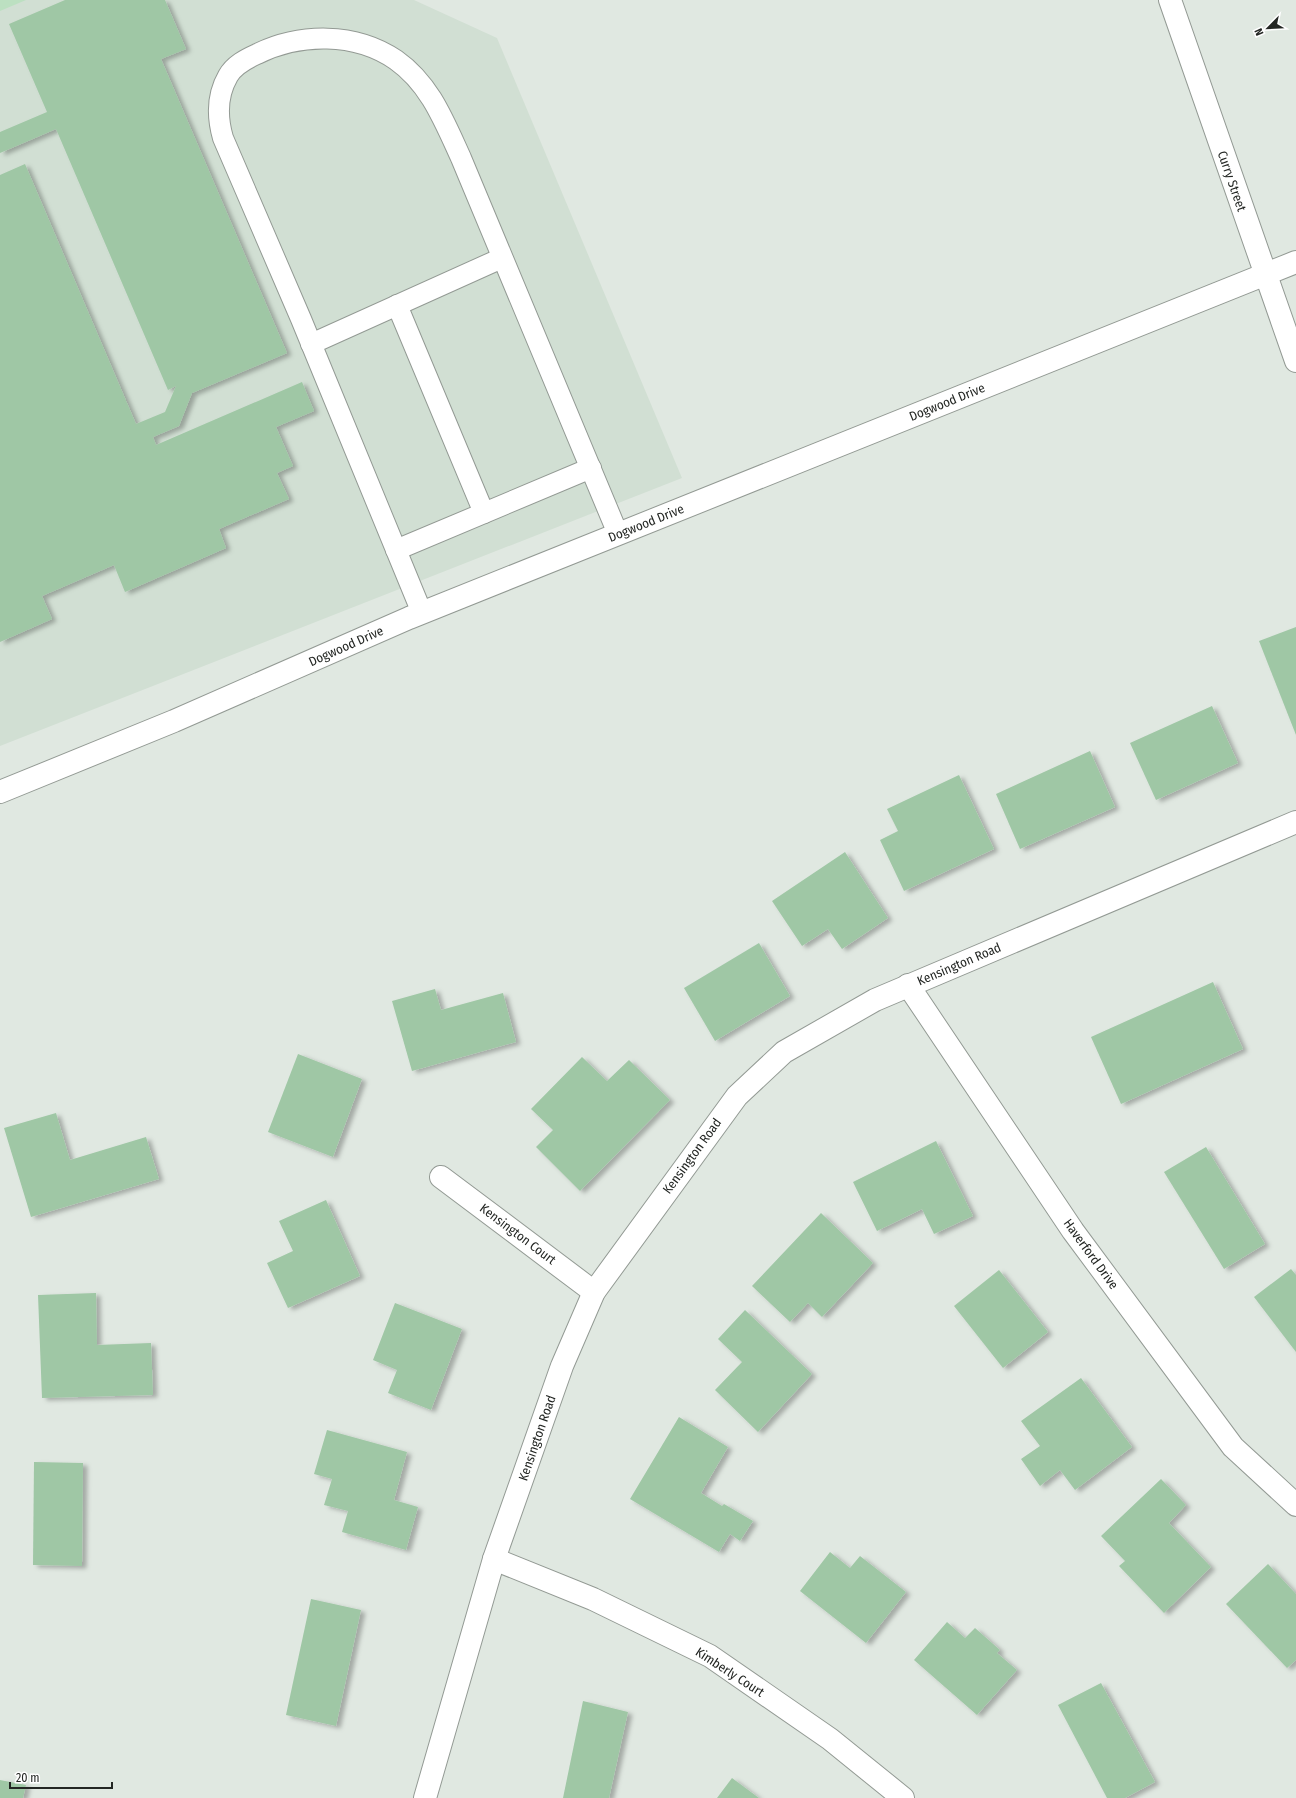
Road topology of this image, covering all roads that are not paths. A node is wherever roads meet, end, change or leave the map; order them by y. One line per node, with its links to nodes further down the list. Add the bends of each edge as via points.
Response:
1 (1170, 0): 4 (street, Curry Street)
2 (502, 258): 5 (lane); 6 (lane, via 439,110 427,90 411,72 382,52 363,44 332,38 274,45 239,63 228,75 219,106 219,124 228,151); 8 (lane)
3 (1296, 262): 4 (street, Dogwood Drive)
4 (1265, 274): 7 (street, Curry Street); 10 (street, Dogwood Drive)
5 (397, 305): 6 (lane); 9 (lane)
6 (311, 344): 11 (lane)
7 (1296, 361)
8 (591, 468): 9 (lane); 10 (lane)
9 (484, 513): 11 (lane)
10 (618, 534): 12 (street, Dogwood Drive)
11 (396, 550): 12 (lane)
12 (422, 613): 13 (street, Dogwood Drive, via 174,721)
13 (0, 792)
14 (1296, 822): 15 (street, Kensington Road)
15 (908, 985): 17 (street, Kensington Road, via 875,1000 784,1052 736,1096); 18 (street, Haverford Drive, via 1073,1231 1233,1447)
16 (441, 1177): 17 (street, Kensington Court)
17 (594, 1292): 19 (street, Kensington Road, via 562,1366)
18 (1296, 1505)
19 (494, 1559): 20 (street, Kensington Road); 21 (street, Kimberly Court, via 593,1599 710,1656 830,1739)
20 (425, 1798)
21 (903, 1798)

